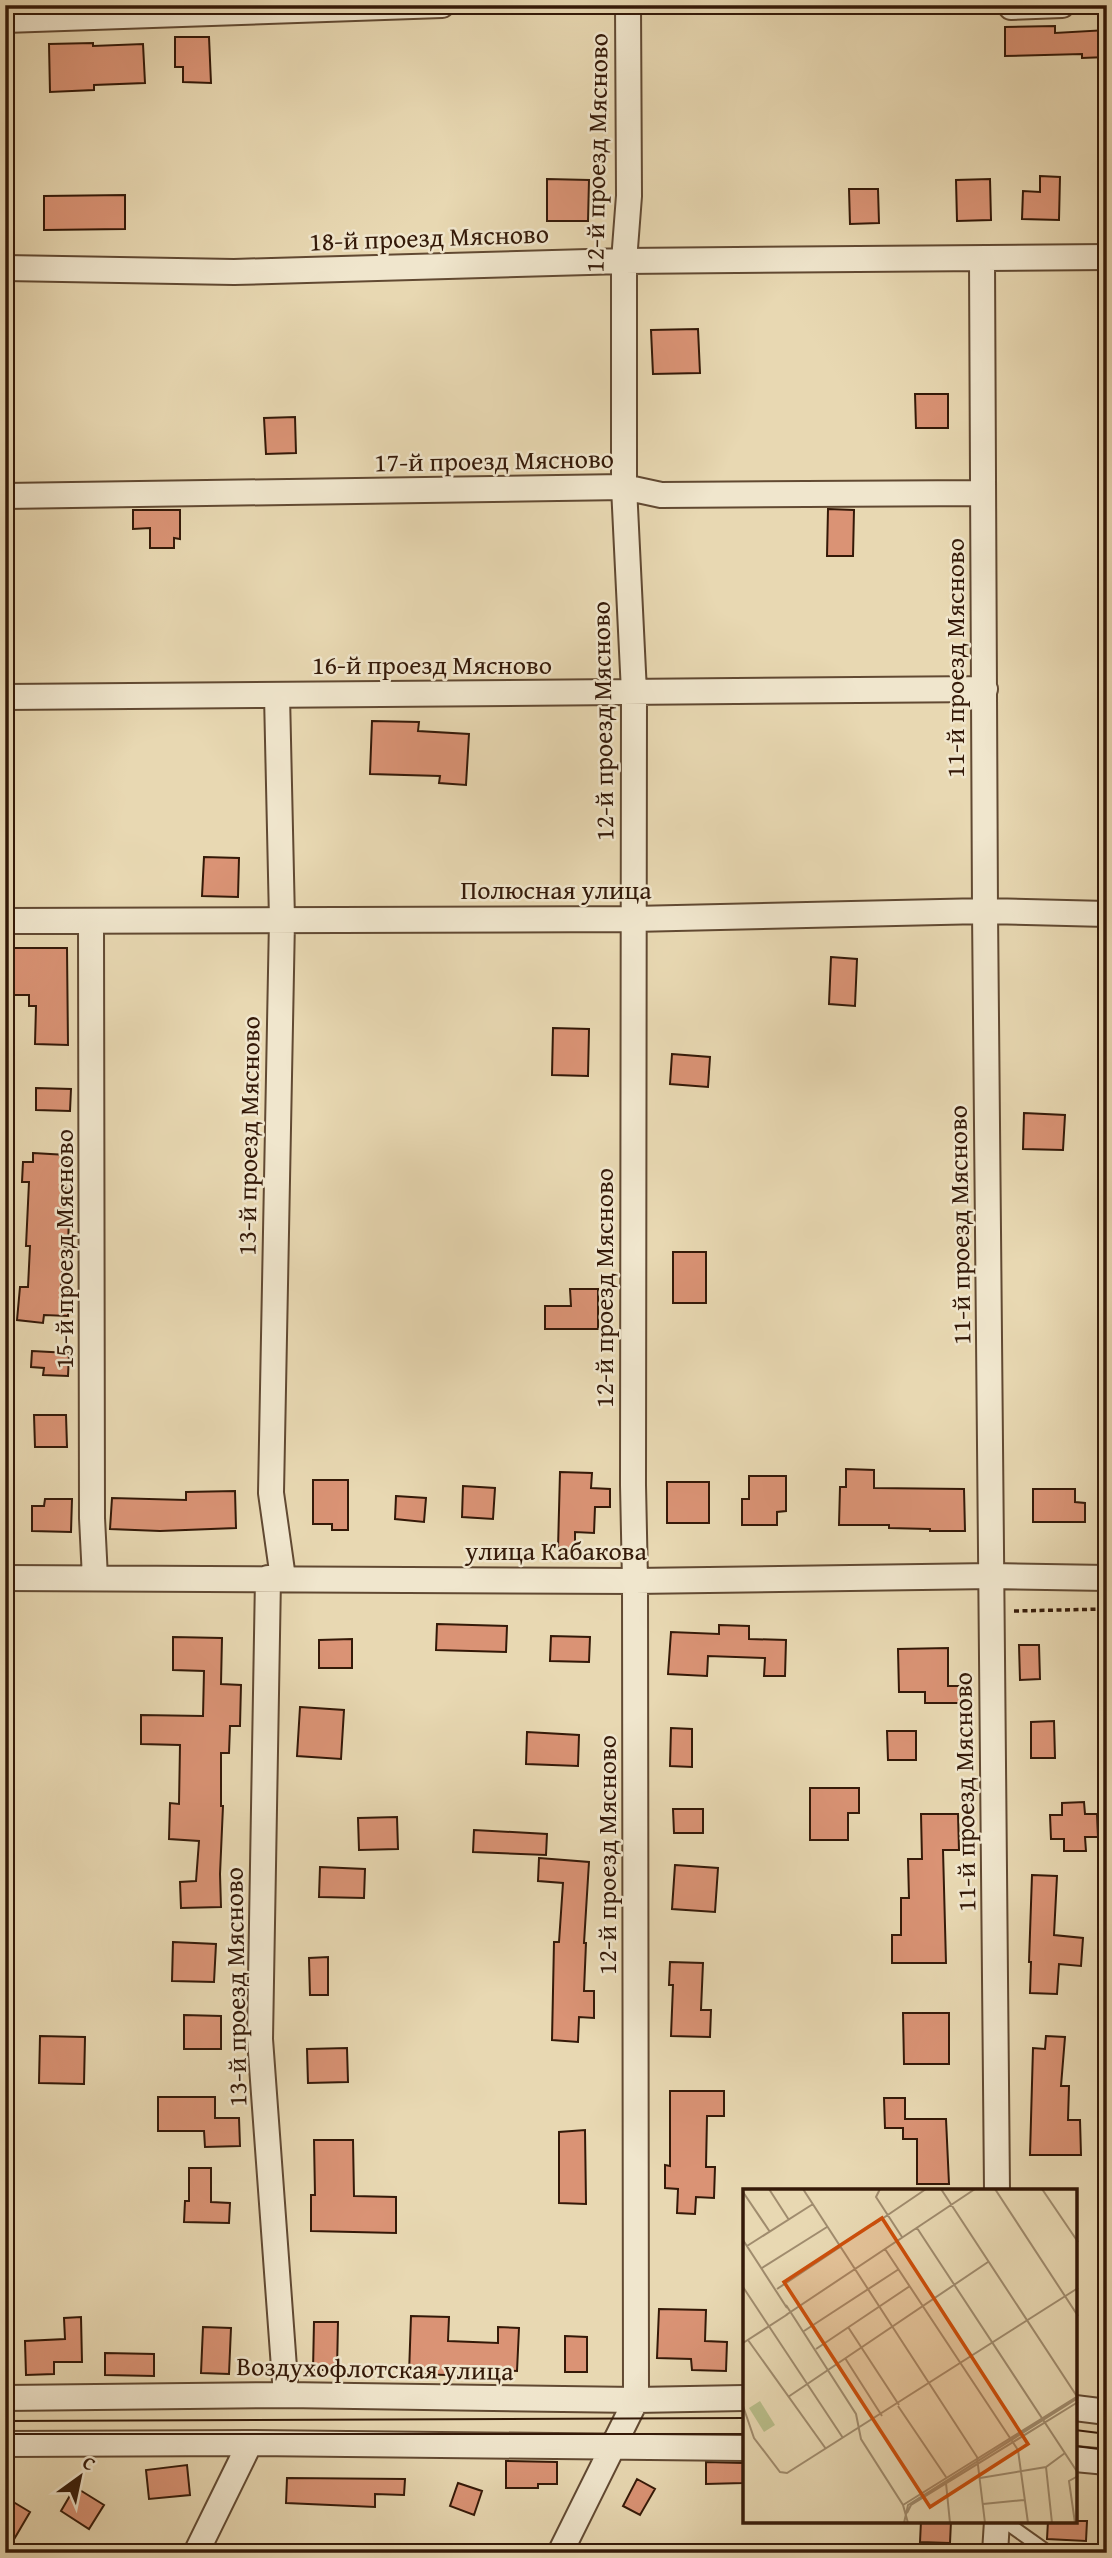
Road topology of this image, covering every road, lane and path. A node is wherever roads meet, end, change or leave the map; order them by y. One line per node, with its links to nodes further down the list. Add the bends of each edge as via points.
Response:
1 (442, 5): 3 (street)
2 (1062, 5): 4 (street)
3 (431, 6): 6 (street)
4 (1011, 7)
5 (623, 8): 9 (street, 12-й проезд Мясново, via 629,196)
6 (5, 20)
7 (1107, 257): 8 (street, 18-й проезд Мясново)
8 (982, 259): 9 (street, 18-й проезд Мясново); 12 (street, 11-й проезд Мясново)
9 (624, 261): 10 (street, 18-й проезд Мясново, via 233,272); 11 (street, 12-й проезд Мясново)
10 (5, 268)
11 (624, 487): 12 (street, 17-й проезд Мясново, via 661,495); 13 (street, 17-й проезд Мясново); 15 (street, 12-й проезд Мясново)
12 (983, 493): 14 (street, 11-й проезд Мясново)
13 (5, 496)
14 (985, 689): 15 (street, 16-й проезд Мясново); 18 (street, 11-й проезд Мясново)
15 (634, 692): 16 (street, 16-й проезд Мясново); 20 (street, 12-й проезд Мясново)
16 (277, 695): 17 (street, 16-й проезд Мясново); 21 (street, 13-й проезд Мясново)
17 (5, 697)
18 (985, 911): 19 (street, Полюсная улица); 20 (street, Полюсная улица); 24 (street, 11-й проезд Мясново)
19 (1107, 914)
20 (633, 919): 21 (street, Полюсная улица); 29 (street, 12-й проезд Мясново)
21 (282, 920): 23 (street, Полюсная улица); 27 (street, 13-й проезд Мясново, via 271,1493)
22 (5, 921): 23 (street, Полюсная улица)
23 (91, 921): 26 (street, 15-й проезд Мясново)
24 (992, 1576): 28 (street, улица Кабакова); 29 (street, улица Кабакова); 31 (street, 11-й проезд Мясново)
25 (5, 1578): 26 (street, улица Кабакова)
26 (95, 1578): 27 (street, улица Кабакова)
27 (276, 1578): 29 (street, улица Кабакова); 33 (street, 13-й проезд Мясново, via 261,2039)
28 (1107, 1578)
29 (635, 1581): 36 (street, 12-й проезд Мясново)
30 (1107, 1609): 31 (path)
31 (992, 1611): 32 (street, 11-й проезд Мясново)
32 (998, 2189)
33 (286, 2395): 34 (street, Воздухофлотская улица); 36 (street, Воздухофлотская улица)
34 (5, 2398)
35 (743, 2398): 36 (street, Воздухофлотская улица)
36 (636, 2400): 41 (street, 12-й проезд Мясново)
37 (1077, 2408): 38 (street)
38 (1107, 2413)
39 (250, 2443): 40 (street); 41 (street); 47 (street)
40 (5, 2444)
41 (613, 2446): 42 (street); 48 (street, 12-й проезд Мясново)
42 (743, 2448)
43 (1077, 2459): 44 (street)
44 (1107, 2462)
45 (997, 2523): 49 (street)
46 (1007, 2523): 50 (lane)
47 (196, 2553)
48 (560, 2553)
49 (995, 2553)
50 (1049, 2553)

